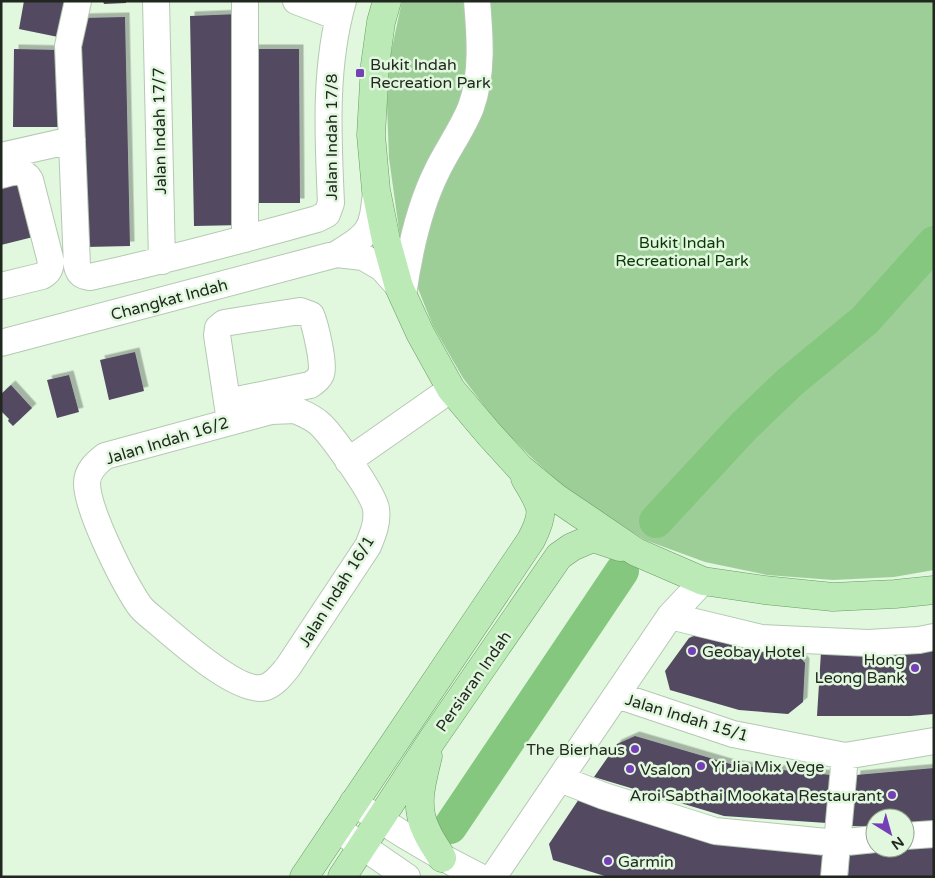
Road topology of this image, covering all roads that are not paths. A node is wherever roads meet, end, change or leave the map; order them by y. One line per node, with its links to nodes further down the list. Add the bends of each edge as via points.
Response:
1 (78, 1): 8 (street, via 68,46)
2 (156, 1): 14 (street, Jalan Indah 17/7)
3 (245, 1): 12 (street)
4 (296, 1): 7 (street)
5 (387, 1): 11 (main road, via 375,65 371,135)
6 (477, 1): 16 (street, via 479,71 471,107 436,172 419,217)
7 (341, 9): 12 (street, Jalan Indah 17/8, via 330,74 331,203 327,214)
8 (72, 140): 9 (street); 14 (street, via 78,272 90,277)
9 (1, 156)
10 (1, 175): 15 (street, via 22,172 30,180 51,262 47,273 42,276)
11 (376, 190): 13 (street, Changkat Indah, via 372,222 365,234); 16 (main road)
12 (245, 239): 14 (street)
13 (337, 254): 16 (street, Changkat Indah, via 363,257 382,268); 17 (street, Changkat Indah)
14 (162, 261)
15 (1, 286)
16 (401, 291): 18 (main road)
17 (1, 343)
18 (452, 389): 20 (street); 21 (main road)
19 (229, 412): 19 (street, via 218,328 224,323 300,311 311,315 316,325 322,372 318,380); 20 (street, Jalan Indah 16/2, via 294,410 310,416); 28 (street, Jalan Indah 16/2, via 105,456 93,466 87,482 91,505 111,553 140,606 204,661 250,687 265,688 277,681)
20 (348, 460): 28 (street, Jalan Indah 16/1, via 376,508 376,527 368,546)
21 (520, 468): 22 (main road, via 555,498); 34 (main road, Persiaran Indah, via 541,506 540,524)
22 (636, 552): 23 (main road); 30 (main road, Persiaran Indah, via 593,538 559,556)
23 (665, 565): 24 (main road); 26 (street, via 671,578)
24 (703, 581): 25 (main road, via 833,597); 26 (street)
25 (934, 590)
26 (670, 616): 27 (street, via 761,638 868,643); 29 (street)
27 (934, 637)
28 (288, 666)
29 (617, 695): 32 (street, Jalan Indah 15/1, via 732,734); 33 (street)
30 (432, 740): 35 (main road, Persiaran Indah); 42 (main road, via 420,787 420,813 426,831)
31 (934, 741): 32 (street, Jalan Indah 15/1)
32 (846, 756): 40 (street)
33 (560, 779): 40 (street, via 715,831); 47 (street)
34 (353, 802): 35 (street); 36 (main road, Persiaran Indah)
35 (380, 820): 41 (main road, Persiaran Indah); 42 (street)
36 (336, 828): 41 (street); 43 (main road)
37 (934, 834): 38 (street)
38 (915, 835)
39 (865, 840): 40 (street)
40 (837, 843): 48 (street)
41 (363, 846): 44 (main road, Persiaran Indah); 45 (street)
42 (442, 858): 46 (street)
43 (304, 877)
44 (342, 877)
45 (407, 877)
46 (480, 877)
47 (493, 877)
48 (834, 877)

